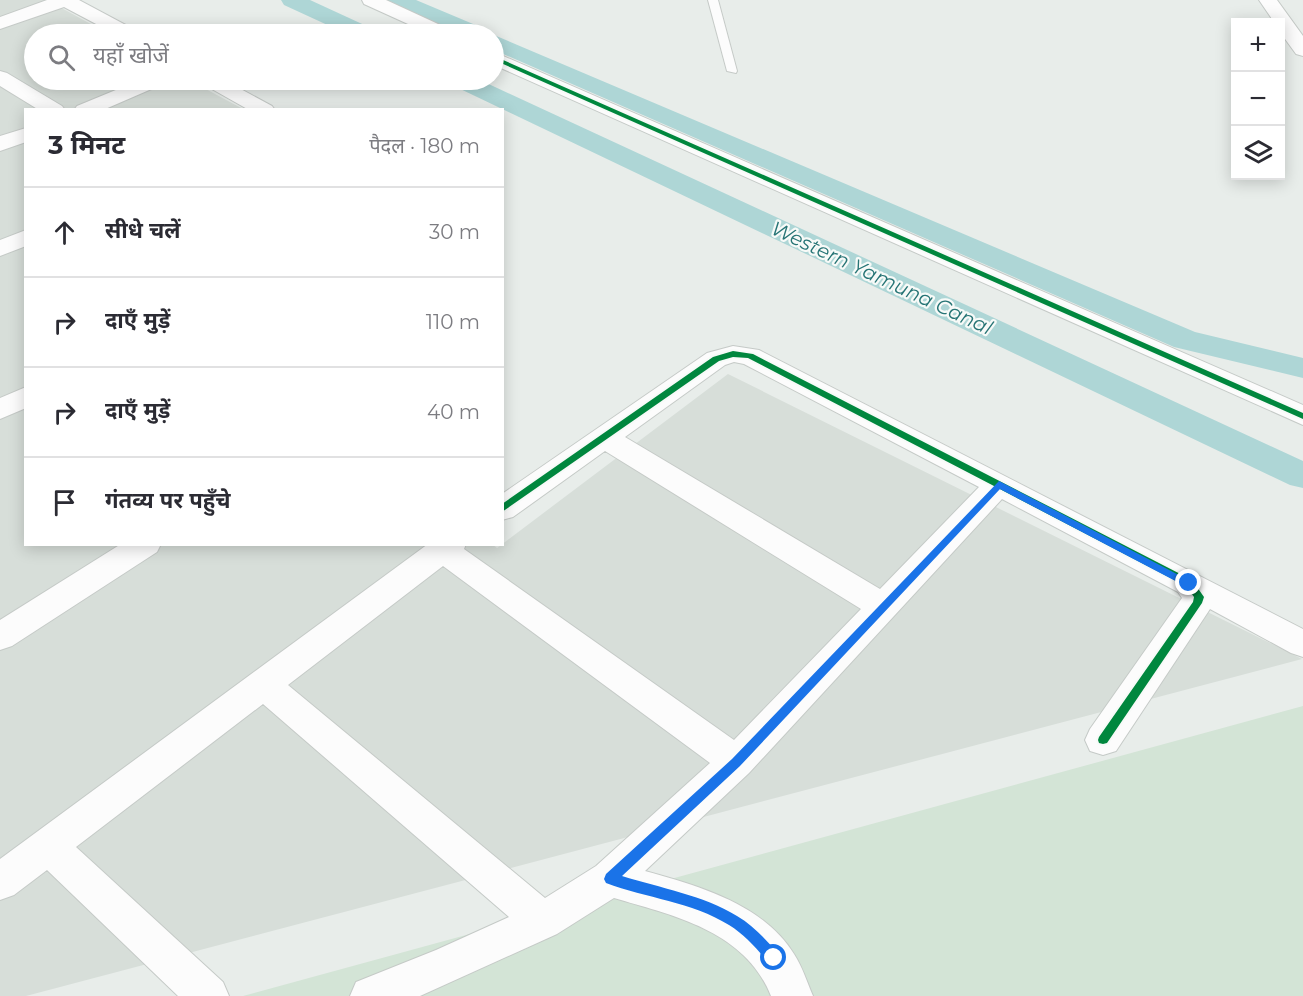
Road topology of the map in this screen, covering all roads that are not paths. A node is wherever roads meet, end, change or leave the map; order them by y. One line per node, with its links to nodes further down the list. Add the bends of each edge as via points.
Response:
1 (371, 0): 6 (street)
2 (713, 0): 10 (lane)
3 (1268, 0): 7 (street)
4 (0, 23): 5 (street, via 65,0)
5 (109, 24)
6 (423, 24)
7 (1297, 28): 8 (street)
8 (1303, 50)
9 (504, 62): 23 (street)
10 (732, 71)
11 (0, 77): 14 (street)
12 (132, 90): 15 (street)
13 (228, 90): 16 (street)
14 (52, 108)
15 (89, 108)
16 (261, 108)
17 (24, 135): 18 (street)
18 (0, 144)
19 (24, 238): 20 (street)
20 (0, 249)
21 (24, 397): 22 (street)
22 (0, 410)
23 (1303, 416)
24 (606, 438): 25 (street, via 716,359 741,354); 26 (street); 30 (street)
25 (999, 484): 29 (street); 30 (street)
26 (504, 508)
27 (143, 546): 31 (street)
28 (447, 547): 33 (street); 35 (street)
29 (1189, 583): 32 (street); 34 (street, via 1199,597 1197,603)
30 (883, 607): 35 (street)
31 (0, 637)
32 (1303, 644)
33 (263, 684): 36 (street); 39 (street)
34 (1103, 740)
35 (736, 762): 37 (street)
36 (48, 846): 38 (street); 40 (street)
37 (610, 879): 39 (street); 42 (street, via 709,908 733,921 774,958)
38 (0, 882)
39 (543, 921): 41 (street)
40 (208, 996)
41 (372, 996)
42 (792, 996)

